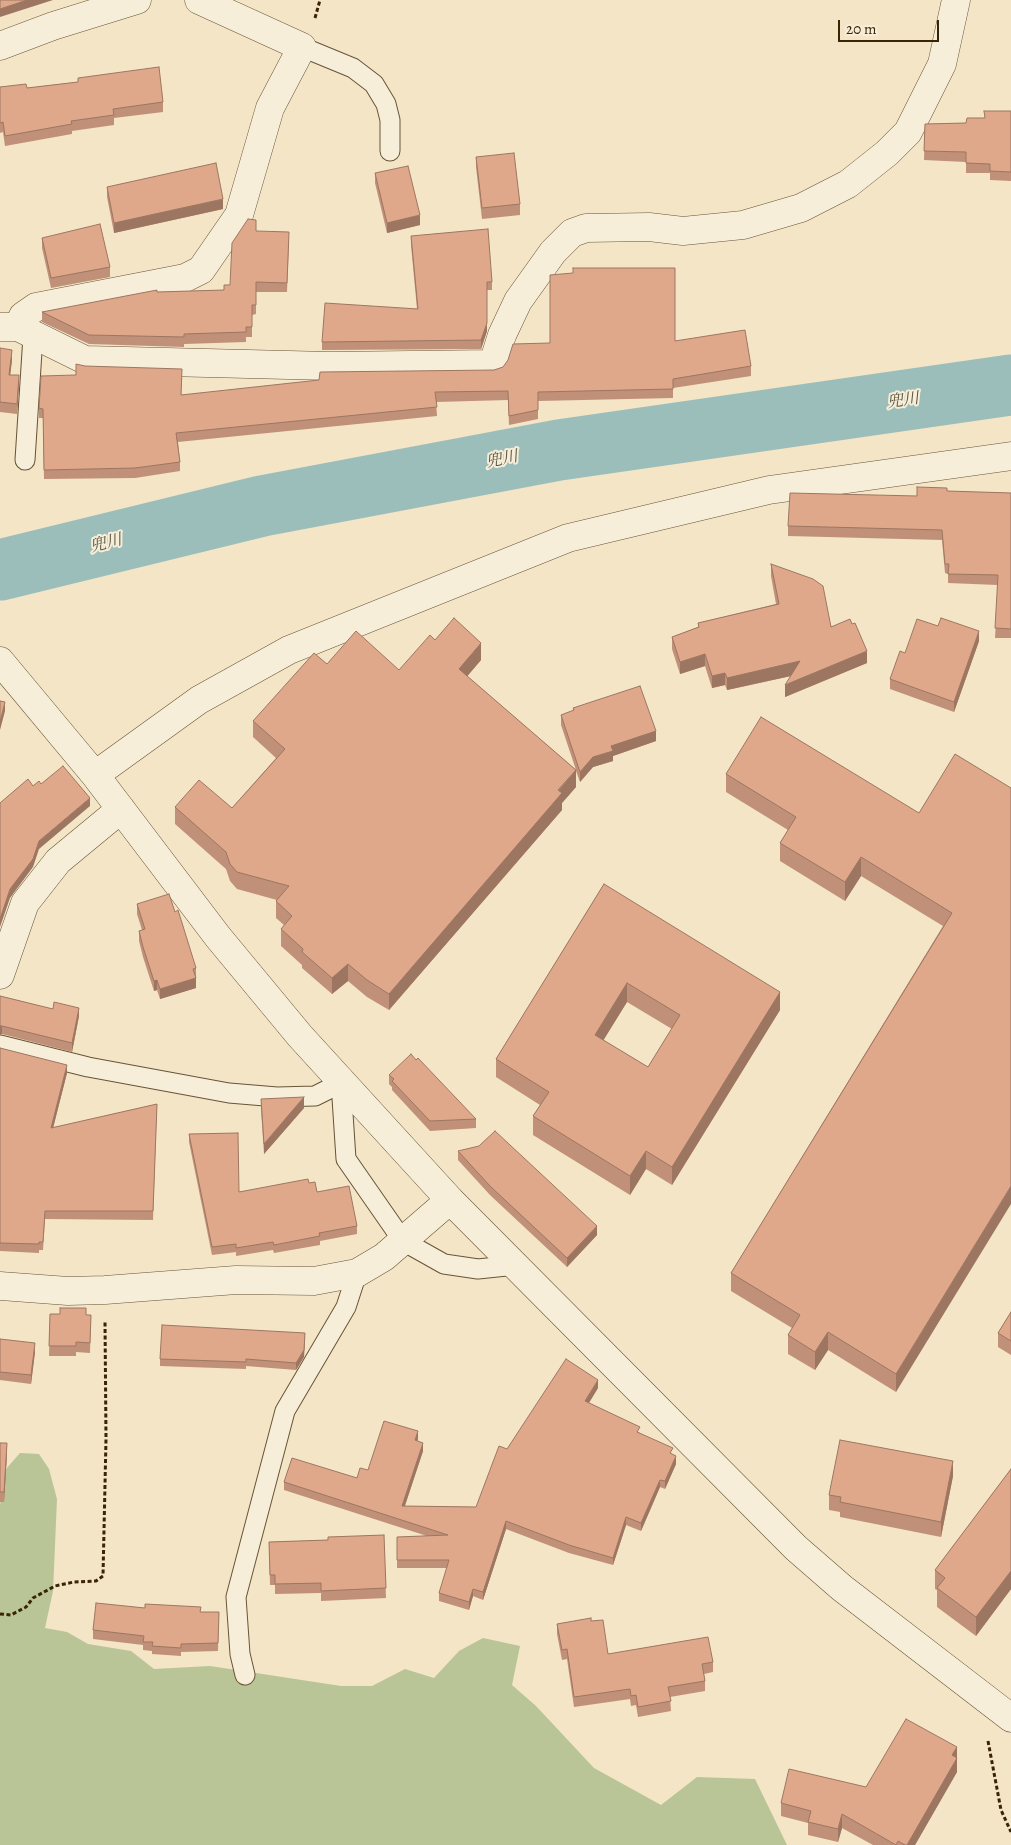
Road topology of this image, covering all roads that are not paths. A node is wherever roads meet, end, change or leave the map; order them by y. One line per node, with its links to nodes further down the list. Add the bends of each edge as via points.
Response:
1 (137, 0): 4 (street)
2 (956, 0): 7 (street, via 942,64 908,132 848,184 801,208 743,225 683,231 649,227 586,228 572,233 553,252 518,302 493,364 329,366 85,360)
3 (216, 4): 5 (street)
4 (0, 46)
5 (302, 47): 6 (lane, via 353,68 374,84 386,104 390,120); 7 (street, via 270,108 239,215 201,270 185,278 36,307 23,316)
6 (390, 151)
7 (17, 330): 9 (lane)
8 (1011, 456): 11 (street, via 769,490 568,538 289,650 199,700)
9 (25, 460)
10 (0, 661): 11 (street)
11 (95, 775): 12 (street)
12 (121, 809): 13 (street, via 58,861 25,903); 15 (street, via 218,937)
13 (0, 975)
14 (0, 1045): 15 (lane, via 88,1067 229,1093 315,1096)
15 (341, 1083): 16 (street); 17 (lane, via 346,1159)
16 (450, 1200): 17 (street); 18 (street)
17 (403, 1241): 18 (lane, via 444,1264 478,1269); 19 (street)
18 (516, 1266): 22 (street, via 796,1548 842,1588)
19 (357, 1273): 20 (street, via 314,1281 236,1280 105,1290); 21 (lane, via 346,1307 284,1411 236,1597 240,1654)
20 (0, 1286)
21 (245, 1675)
22 (1011, 1718)

